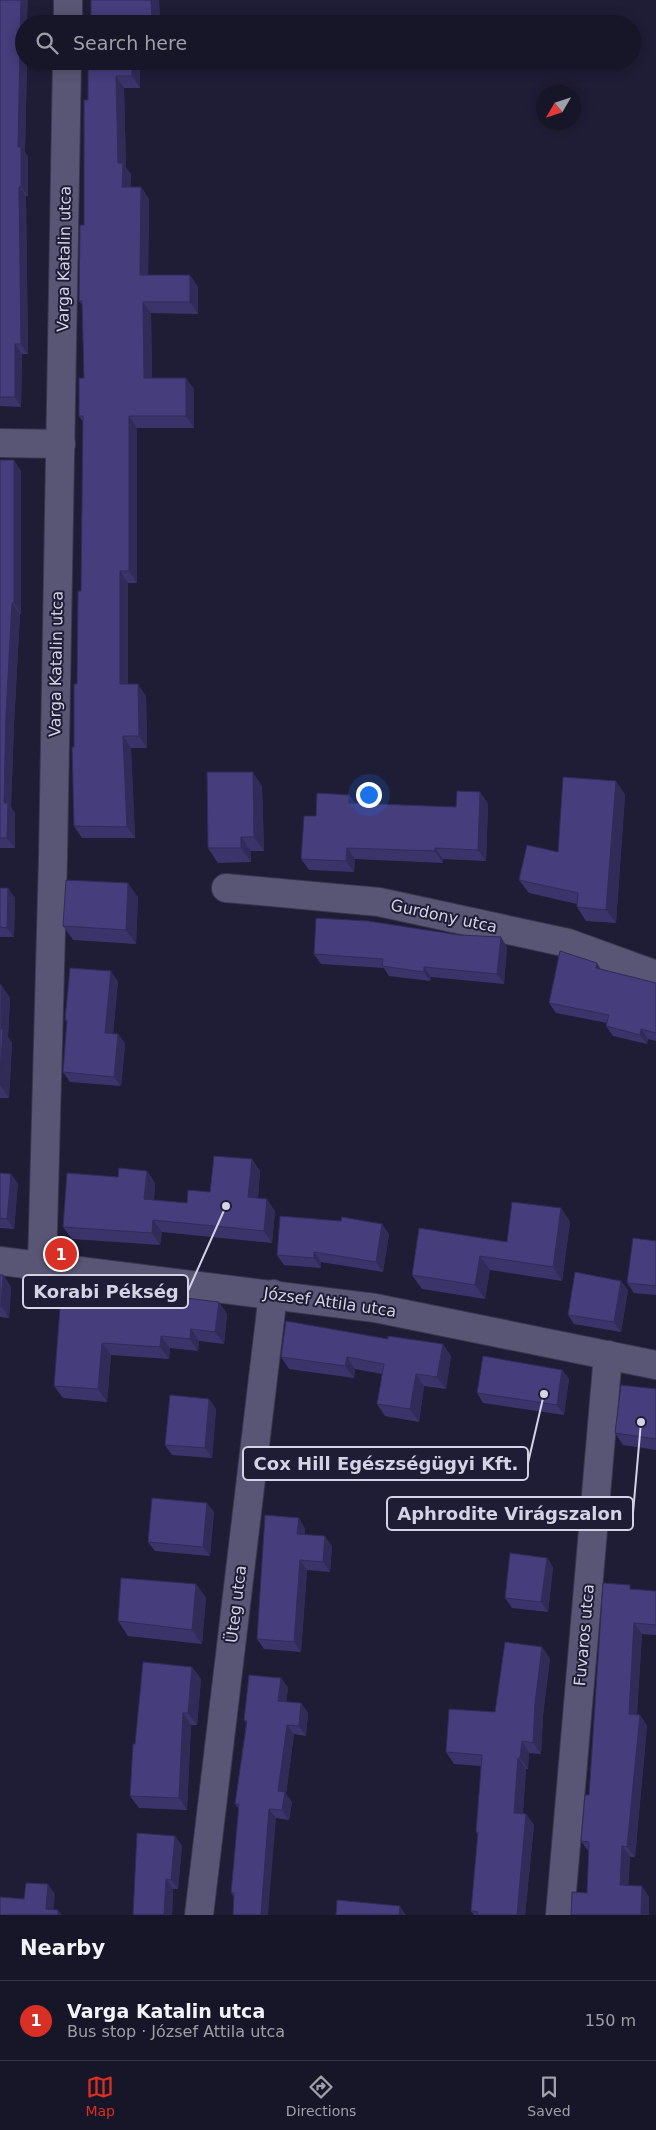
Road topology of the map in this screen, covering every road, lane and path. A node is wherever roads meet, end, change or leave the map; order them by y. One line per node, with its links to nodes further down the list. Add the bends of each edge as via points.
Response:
1 (68, 0): 2 (street)
2 (68, 15)
3 (67, 70): 5 (street, Varga Katalin utca)
4 (0, 443): 5 (street)
5 (61, 444): 9 (street, Varga Katalin utca)
6 (226, 888): 7 (street, Gurdony utca, via 378,902 568,943)
7 (656, 975)
8 (0, 1261): 9 (street, József Attila utca)
9 (42, 1266): 10 (street, József Attila utca)
10 (273, 1294): 11 (street, József Attila utca, via 375,1308); 13 (street, Üteg utca)
11 (608, 1355): 12 (street, József Attila utca); 14 (street, Fuvaros utca)
12 (656, 1365)
13 (199, 1915)
14 (560, 1915)

